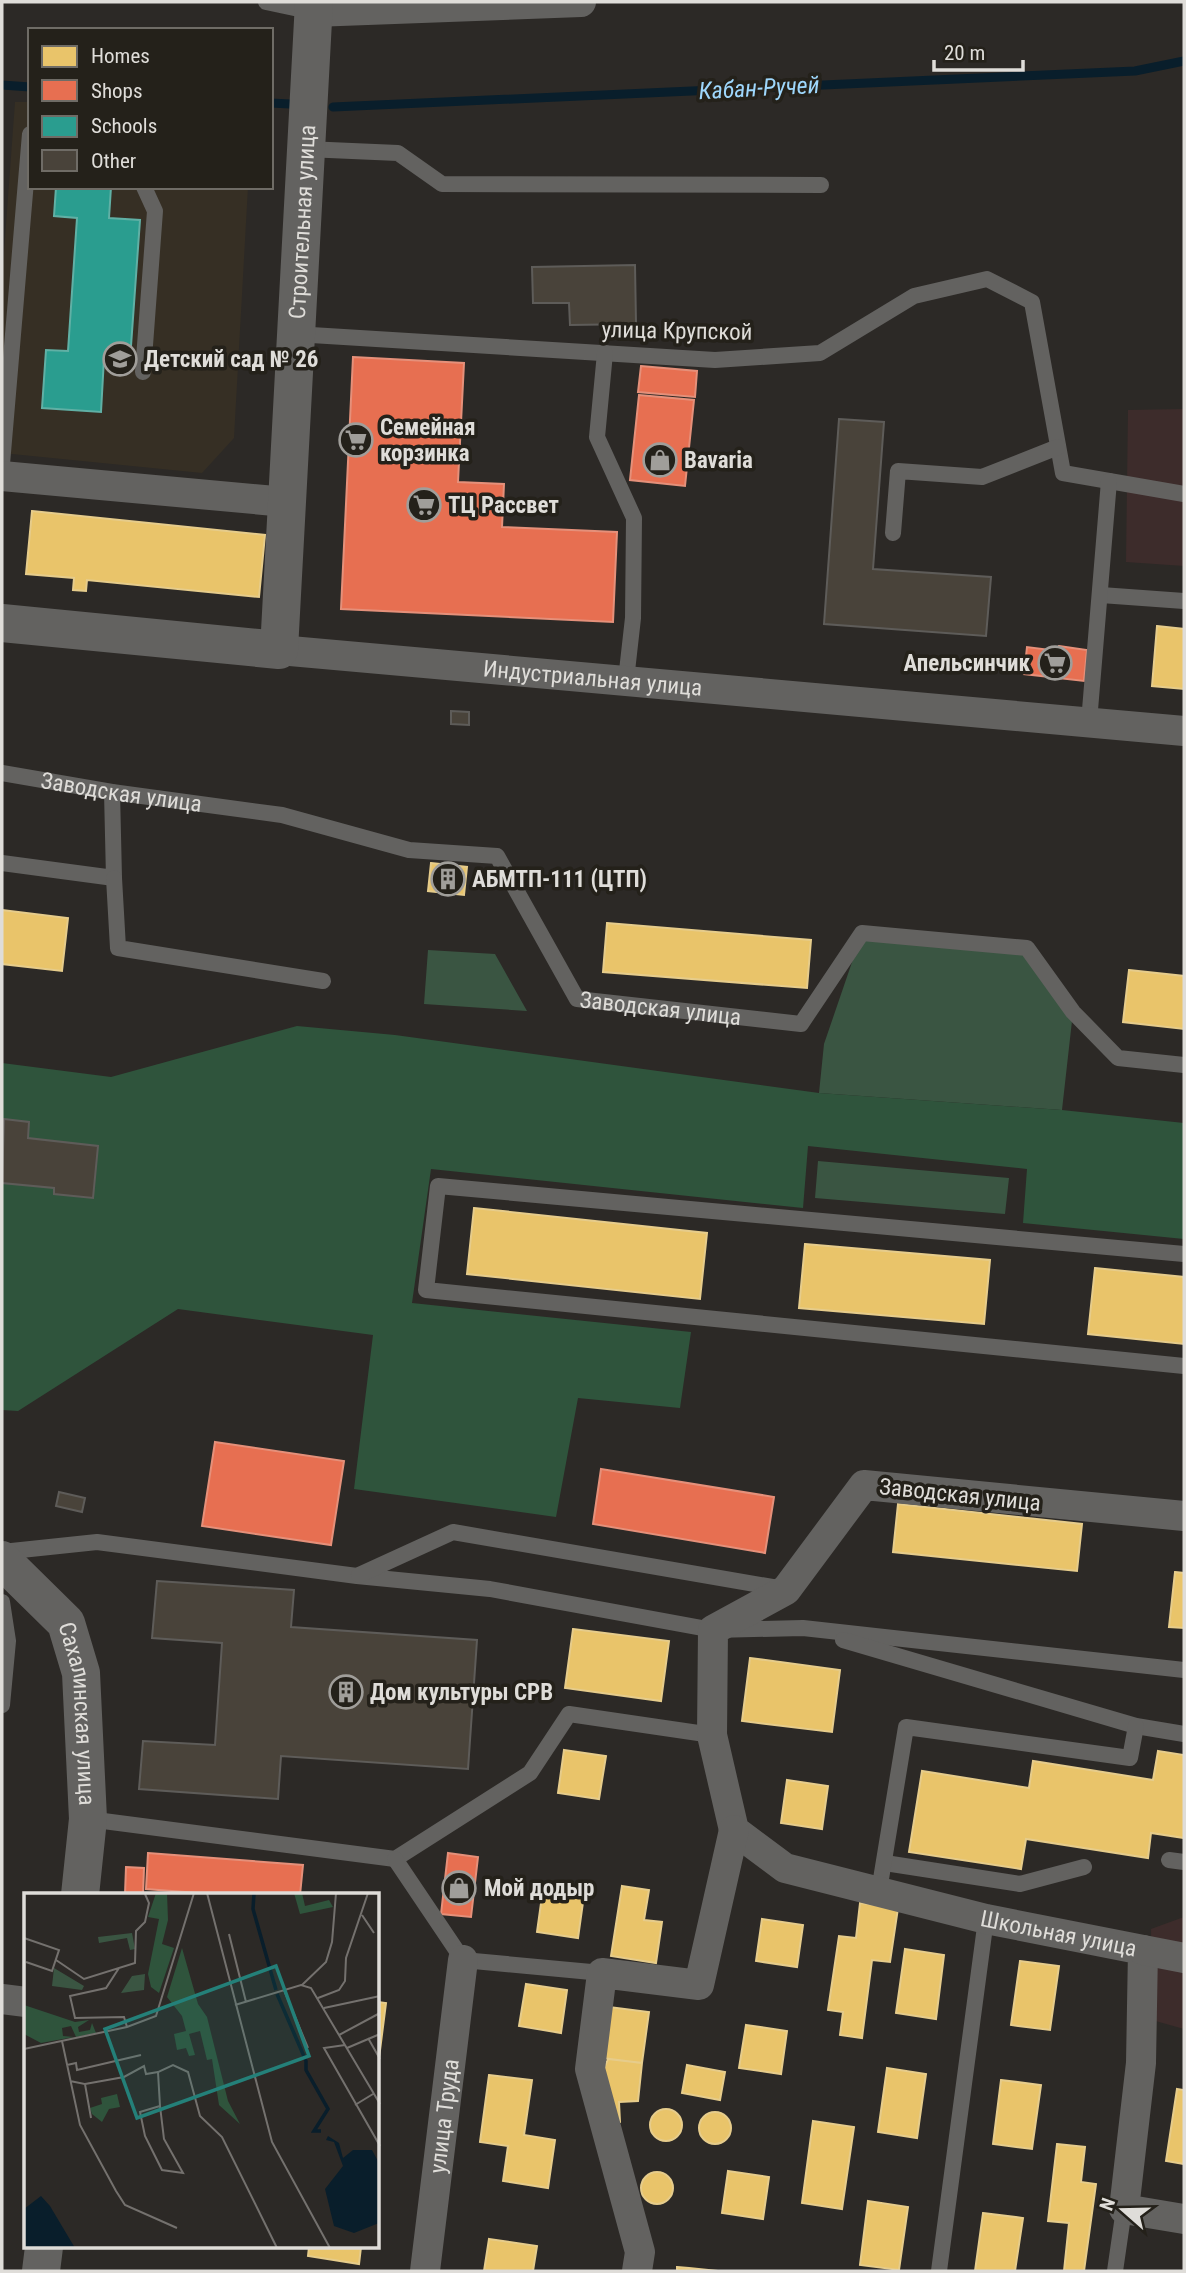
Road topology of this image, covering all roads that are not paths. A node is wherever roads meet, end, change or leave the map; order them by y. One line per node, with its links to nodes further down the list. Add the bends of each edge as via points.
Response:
1 (266, 2): 3 (lane)
2 (581, 2): 3 (street)
3 (314, 7): 4 (street, Строительная улица)
4 (306, 149): 6 (lane, via 398,153 442,184); 8 (street, Строительная улица)
5 (28, 158): 12 (lane)
6 (821, 185)
7 (145, 189): 10 (lane, via 155,211)
8 (295, 334): 9 (lane, улица Крупской); 16 (street, Строительная улица)
9 (604, 353): 11 (lane, улица Крупской, via 715,360 820,353 914,296 987,279 1032,302); 22 (lane, via 597,437 634,518 633,618)
10 (143, 372)
11 (1058, 447): 14 (lane, улица Крупской, via 1063,472); 17 (lane, via 982,477 898,471)
12 (2, 464)
13 (2, 476): 16 (street)
14 (1109, 481): 15 (lane, улица Крупской); 18 (lane)
15 (1184, 494)
16 (286, 502): 21 (street, Строительная улица)
17 (893, 533)
18 (1101, 595): 19 (lane); 23 (lane)
19 (1184, 601)
20 (2, 623): 21 (street, Индустриальная улица)
21 (279, 650): 22 (street, Индустриальная улица)
22 (626, 680): 23 (street, Индустриальная улица)
23 (1089, 722): 24 (street, Индустриальная улица)
24 (1184, 731)
25 (2, 773): 26 (lane, Заводская улица)
26 (112, 792): 28 (lane); 30 (lane, Заводская улица, via 282,815 409,850 497,856 577,999 802,1024 862,933 1027,948 1073,1012 1118,1058)
27 (2, 863): 28 (lane)
28 (114, 878): 29 (lane, via 118,948)
29 (323, 981)
30 (1184, 1065)
31 (1184, 1254): 32 (lane, via 439,1186 426,1290)
32 (1184, 1366)
33 (1184, 1517): 37 (street, Заводская улица, via 864,1485)
34 (2, 1552): 36 (lane, via 97,1542)
35 (2, 1560): 46 (street, Сахалинская улица, via 66,1623 81,1673)
36 (356, 1576): 37 (lane, via 453,1532); 40 (lane, via 490,1589)
37 (786, 1590): 40 (street, Заводская улица)
38 (2, 1610): 42 (lane, via 8,1642)
39 (803, 1628): 40 (lane); 41 (lane); 43 (lane)
40 (713, 1629): 45 (street)
41 (1184, 1670)
42 (2, 1705)
43 (1136, 1727): 44 (lane); 49 (lane, via 1130,1758 906,1727)
44 (1184, 1734)
45 (712, 1735): 47 (street); 48 (lane, via 569,1714 530,1773)
46 (88, 1819): 48 (lane); 52 (street, Сахалинская улица)
47 (734, 1830): 51 (street, Школьная улица, via 785,1868); 57 (street, via 699,1985)
48 (395, 1859): 56 (lane)
49 (885, 1863): 50 (lane, via 1020,1884); 51 (lane)
50 (1084, 1867)
51 (879, 1892): 53 (street, Школьная улица)
52 (80, 1893)
53 (986, 1919): 54 (street, Школьная улица); 66 (lane)
54 (1143, 1950): 55 (street); 60 (street, Школьная улица, via 1141,2063)
55 (1184, 1958)
56 (463, 1960): 57 (lane); 64 (street, улица Труда)
57 (601, 1973): 65 (street, via 590,2069 640,2252)
58 (2, 1999): 59 (street)
59 (24, 2002)
60 (1124, 2209): 61 (street); 67 (lane)
61 (1184, 2219)
62 (44, 2248): 63 (street)
63 (41, 2271)
64 (425, 2271)
65 (637, 2271)
66 (939, 2271)
67 (1115, 2271)

